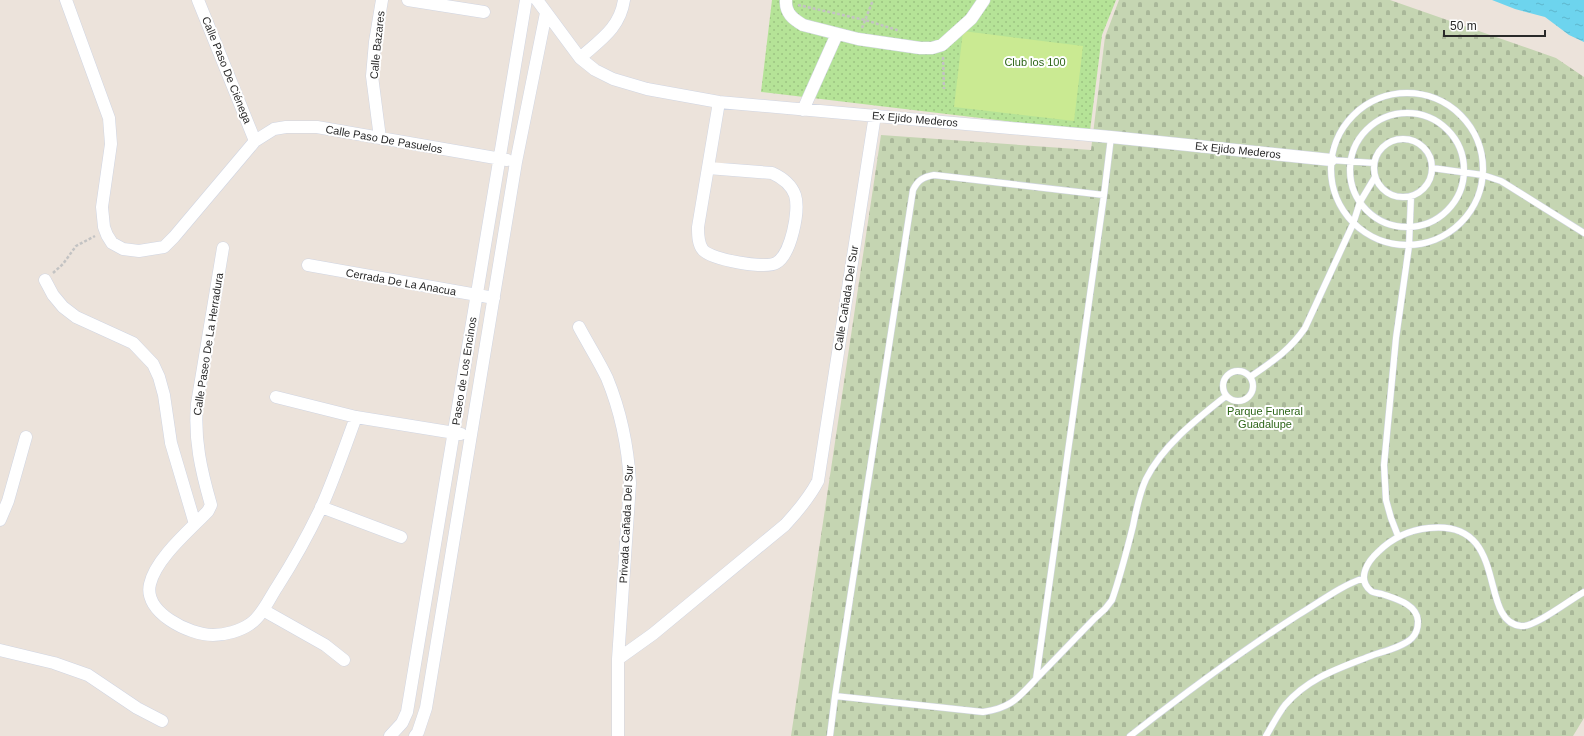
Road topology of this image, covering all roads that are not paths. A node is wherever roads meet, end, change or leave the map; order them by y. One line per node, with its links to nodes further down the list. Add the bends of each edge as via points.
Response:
1 (66, 0): 19 (street, Calle Paso De Pasuelos, via 109,118 112,144 102,207 104,227 112,243 123,249 139,252 164,247)
2 (198, 0): 19 (street, Calle Paso De Ciénega)
3 (382, 0): 18 (street, Calle Bazares, via 372,76)
4 (408, 0): 10 (street)
5 (526, 0): 20 (street, Paseo de Los Encinos)
6 (537, 0): 11 (street, Ex Ejido Mederos)
7 (624, 0): 13 (street, via 621,16 616,24)
8 (984, 0): 12 (street, via 971,19 942,45 932,48)
9 (791, 2): 12 (street, via 789,15 795,20 803,25)
10 (484, 12)
11 (546, 13): 13 (street, Ex Ejido Mederos); 22 (street, Paseo de Los Encinos)
12 (837, 34): 15 (street)
13 (580, 58): 14 (street, Ex Ejido Mederos, via 595,70 613,79 647,89)
14 (719, 102): 15 (street, Ex Ejido Mederos); 25 (street)
15 (803, 110): 16 (street, Ex Ejido Mederos)
16 (875, 115): 17 (street, Ex Ejido Mederos); 59 (street, Calle Cañada Del Sur, via 818,480 811,495 785,525 653,634)
17 (1111, 137): 21 (street, Ex Ejido Mederos); 30 (lane)
18 (380, 138): 19 (street, Calle Paso De Pasuelos, via 300,126 274,129); 20 (street, Calle Paso De Pasuelos)
19 (255, 141)
20 (499, 159): 22 (street, Calle Paso De Pasuelos); 40 (street, Paseo de Los Encinos)
21 (1331, 160): 23 (lane); 28 (lane, via 1337,137 1350,117 1368,102 1390,93 1414,92 1437,98 1457,111 1472,129 1482,151); 33 (lane, via 1334,191 1340,205)
22 (516, 162): 41 (street, Paseo de Los Encinos)
23 (1351, 162): 24 (lane); 27 (lane, via 1355,147 1363,133 1375,123 1389,116 1404,113 1420,114 1447,129 1462,156); 32 (lane, via 1354,190)
24 (1374, 163): 26 (lane, via 1383,146 1400,139 1419,143 1431,159); 29 (lane)
25 (708, 168): 25 (street, via 772,174 781,177 791,188 795,195 797,212 786,252 776,263 765,266 724,260 707,254 702,249 698,227)
26 (1432, 168): 27 (lane); 31 (lane, via 1426,186)
27 (1464, 172): 28 (lane); 34 (lane, via 1461,188 1453,203 1442,215 1427,223)
28 (1483, 175): 35 (lane, via 1502,181); 36 (lane, via 1478,197 1467,217 1451,232 1431,242)
29 (1375, 177): 31 (lane, via 1380,187 1389,194 1399,197); 32 (lane)
30 (1104, 195): 61 (lane); 62 (lane, via 934,176 921,179 917,183)
31 (1411, 196): 34 (lane)
32 (1360, 202): 33 (lane); 34 (lane, via 1374,216 1392,225)
33 (1354, 224): 36 (lane, via 1370,236 1389,244); 43 (lane, via 1305,328 1283,354)
34 (1410, 226): 36 (lane)
35 (1584, 233)
36 (1409, 246): 53 (lane, via 1396,338 1384,465 1386,500)
37 (223, 248): 52 (street, Calle Paseo De La Herradura, via 196,423 196,441 211,505)
38 (308, 265): 40 (street, Cerrada De La Anacua)
39 (45, 280): 52 (street, via 63,307 76,317 134,343 153,364 164,395 171,443)
40 (477, 295): 41 (street, Cerrada De La Anacua); 47 (street, Paseo de Los Encinos)
41 (494, 298): 48 (street, Paseo de Los Encinos)
42 (579, 327): 59 (street, Privada Cañada Del Sur, via 606,378 623,428 629,458 630,483)
43 (1250, 377): 44 (lane, via 1253,390 1247,399 1237,401); 44 (lane, via 1242,371 1227,376 1223,385)
44 (1226, 396): 61 (lane, via 1168,449 1146,479 1112,600 1106,610 1095,618)
45 (276, 397): 46 (street)
46 (356, 418): 47 (street); 50 (street, Calle Paseo De La Herradura)
47 (454, 433): 48 (street); 64 (street, Paseo de Los Encinos, via 407,712)
48 (472, 435): 67 (street, Paseo de Los Encinos, via 426,708)
49 (26, 437): 51 (street)
50 (321, 507): 54 (street); 57 (street, Calle Paseo De La Herradura)
51 (0, 520)
52 (195, 524): 57 (street, Calle Paseo De La Herradura, via 154,571 149,595 152,604 164,615 190,631 213,636 232,633 250,624)
53 (1398, 536): 55 (lane, via 1370,560 1364,569); 56 (lane, via 1436,527 1456,529 1465,534 1480,549 1486,560 1501,612 1516,626 1523,627 1533,623)
54 (401, 537)
55 (1364, 578): 70 (lane, via 1348,583 1272,632); 71 (lane, via 1371,591 1415,610 1417,630 1412,638 1399,645 1310,682 1284,706)
56 (1584, 592)
57 (263, 610): 60 (street, via 325,645)
58 (0, 650): 63 (street, via 54,663 88,675 137,708)
59 (618, 659): 68 (street)
60 (344, 660)
61 (1036, 679): 62 (lane, via 1007,706 983,712)
62 (835, 696): 69 (lane)
63 (162, 721)
64 (402, 723): 65 (street, Paseo de Los Encinos); 66 (street)
65 (390, 736)
66 (408, 736)
67 (415, 736)
68 (618, 736)
69 (830, 736)
70 (1130, 736)
71 (1266, 736)

